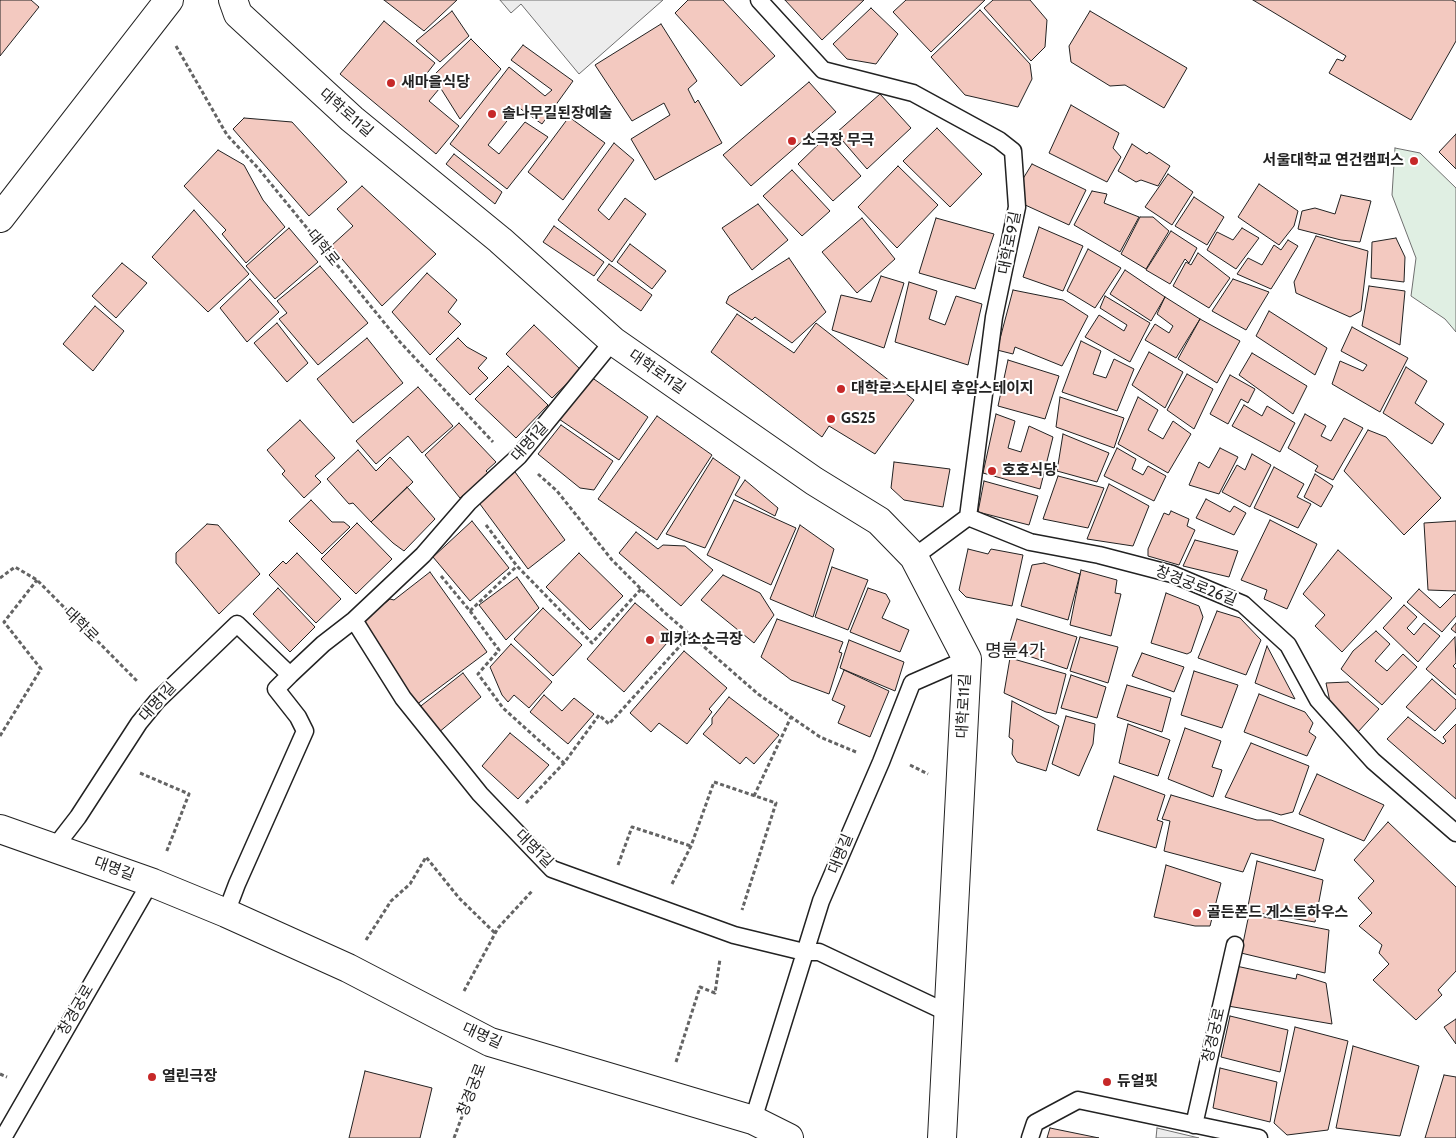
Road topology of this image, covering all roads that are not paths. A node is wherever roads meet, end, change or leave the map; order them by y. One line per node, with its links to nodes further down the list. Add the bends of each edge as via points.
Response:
1 (233, 0): 5 (street, 대학로11길, via 238,14 352,119 500,240)
2 (758, 0): 6 (lane, 대학로9길, via 823,70 914,93 1013,151 1017,207 994,317)
3 (163, 7): 4 (street)
4 (0, 218)
5 (613, 341): 7 (street, 대학로11길, via 814,481 879,521); 8 (lane, 대명1길, via 519,456 469,502 423,554)
6 (968, 517): 7 (lane); 12 (lane, 창경궁로26길, via 1030,542 1100,555 1172,574 1243,604 1288,645 1318,700 1373,761)
7 (914, 557): 9 (street, 대학로11길)
8 (354, 620): 10 (lane, 대명1길); 17 (lane, 대명1길, via 403,698 480,794 552,869 729,933)
9 (967, 659): 17 (lane, 대명길, via 912,683 822,900); 18 (street, 대학로11길)
10 (290, 675): 13 (lane, 대명1길, via 237,624 157,701 139,723); 15 (lane, via 276,689 305,731)
11 (0, 829): 13 (street, 대명길)
12 (1456, 834)
13 (54, 848): 14 (street, 대명길)
14 (152, 883): 15 (street, 대명길); 21 (lane, 창경궁로)
15 (226, 913): 19 (street, 대명길, via 348,968 490,1042)
16 (1235, 945): 20 (lane, 창경궁로)
17 (804, 952): 18 (lane, 대명1길, via 819,952); 19 (lane, 대명길, via 780,1041)
18 (948, 1013): 23 (street, 대학로11길)
19 (753, 1120): 22 (street, 대명길)
20 (1194, 1125): 24 (lane, via 1078,1100 1035,1123); 25 (lane)
21 (2, 1138)
22 (790, 1138)
23 (942, 1138)
24 (1030, 1138)
25 (1259, 1138)

